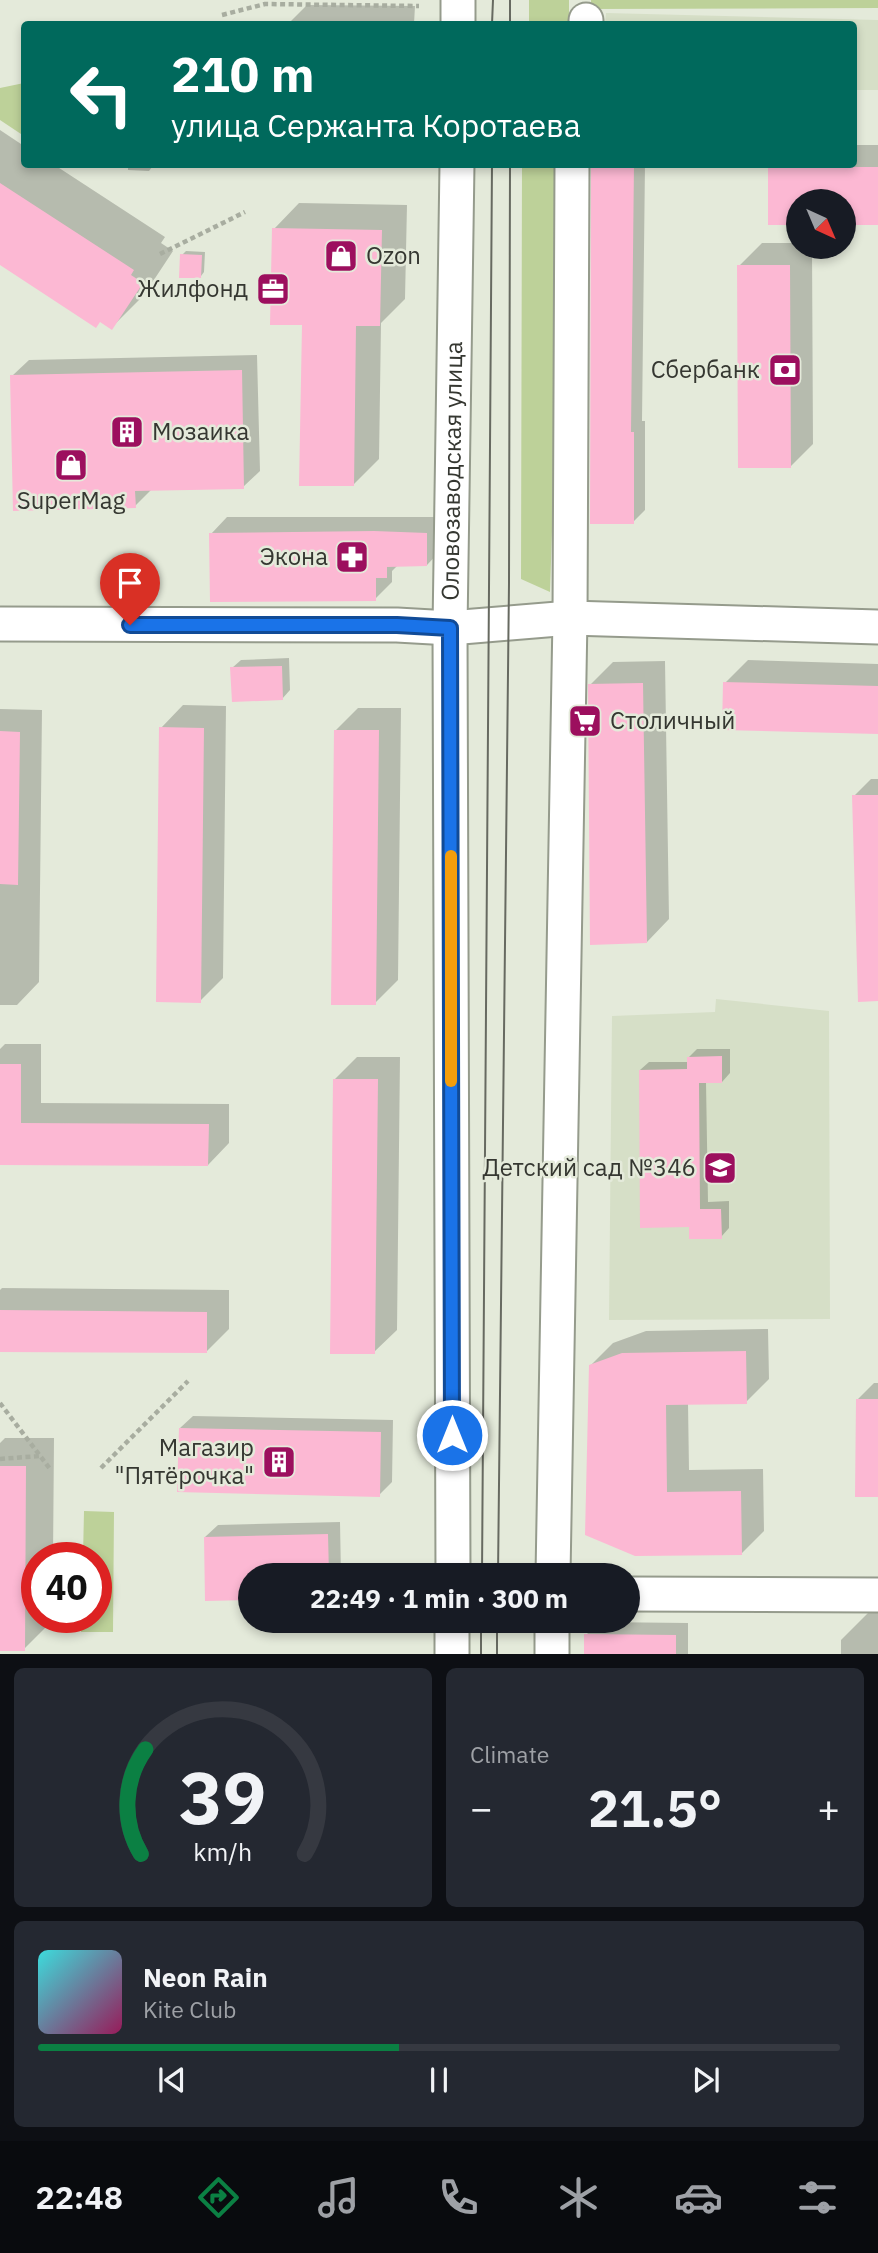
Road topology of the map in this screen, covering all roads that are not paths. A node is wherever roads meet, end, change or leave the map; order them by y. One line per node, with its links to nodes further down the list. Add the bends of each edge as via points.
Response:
1 (458, 0): 2 (street)
2 (458, 21)
3 (457, 168): 8 (street, Оловозаводская улица)
4 (572, 168): 5 (street)
5 (570, 618): 7 (street); 8 (street); 10 (street)
6 (0, 624): 8 (street)
7 (878, 627)
8 (450, 628): 9 (street, Оловозаводская улица)
9 (453, 1563)
10 (553, 1563)
11 (640, 1594): 12 (street)
12 (878, 1595)
13 (452, 1633): 15 (street)
14 (552, 1633): 16 (street)
15 (452, 1654)
16 (552, 1654)

